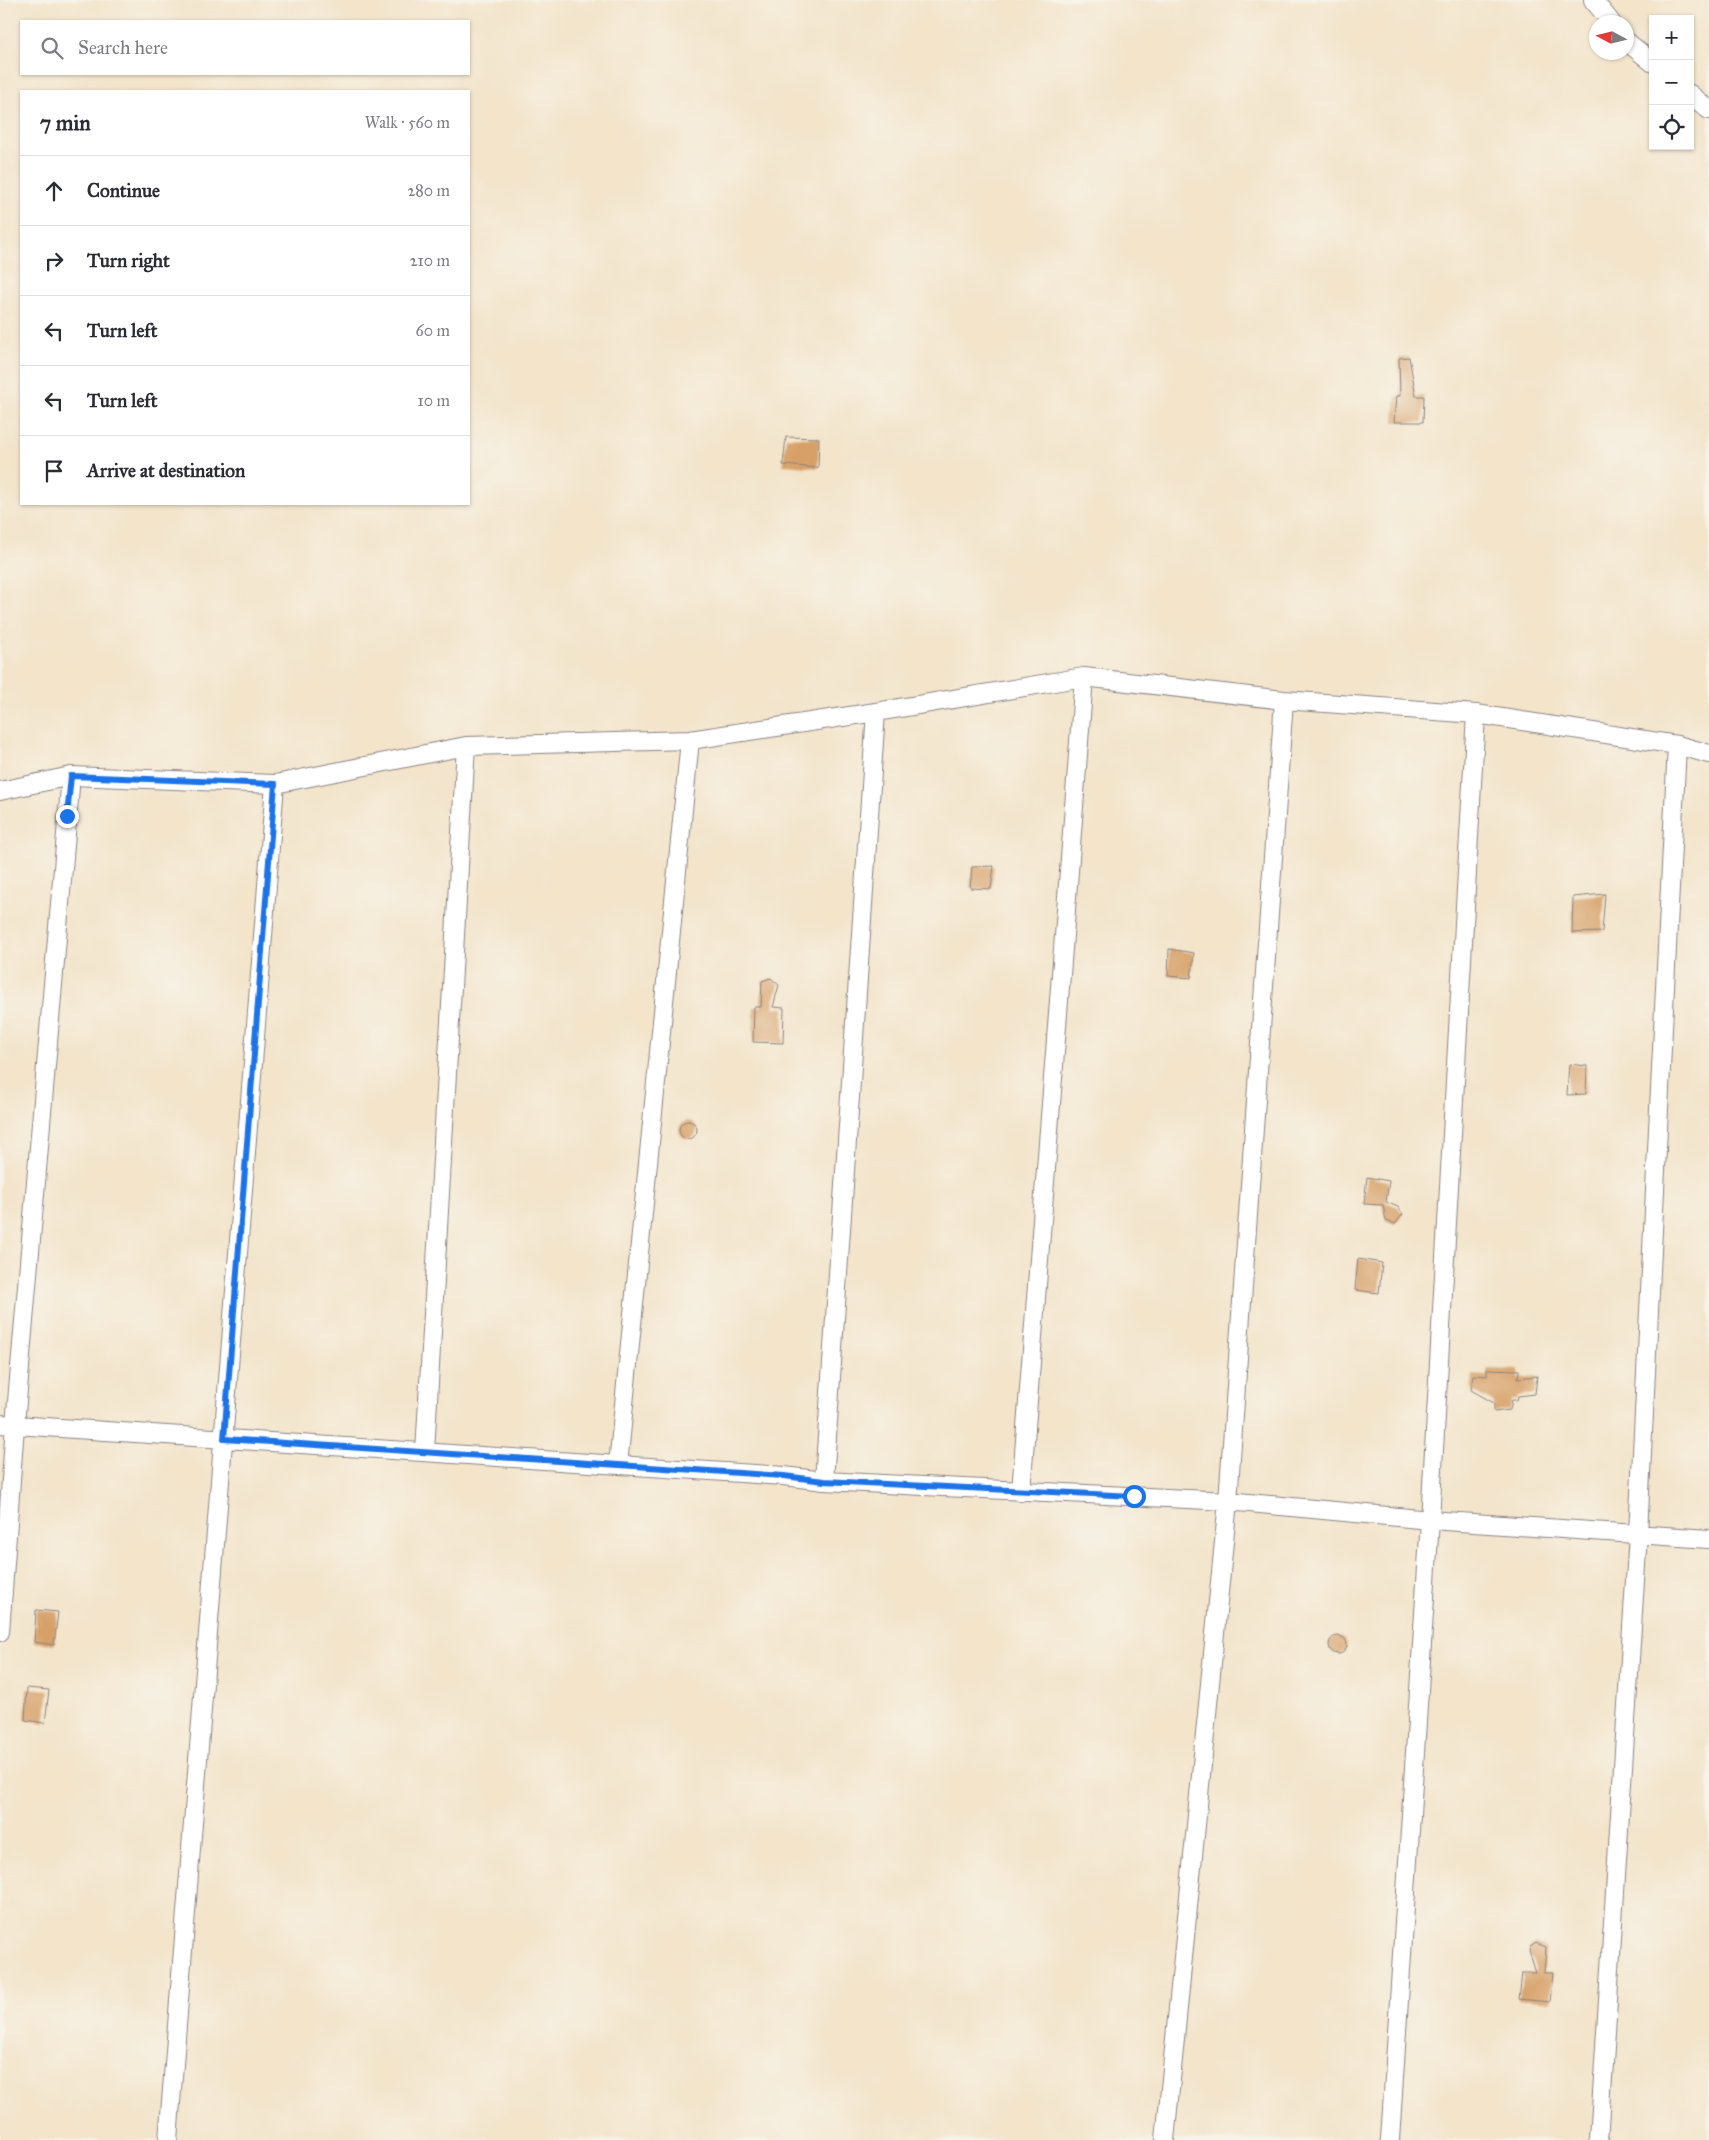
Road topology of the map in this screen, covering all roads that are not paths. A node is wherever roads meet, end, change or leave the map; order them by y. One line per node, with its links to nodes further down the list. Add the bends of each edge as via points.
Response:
1 (1593, 0): 2 (street)
2 (1605, 15)
3 (1634, 48): 4 (street)
4 (1649, 60)
5 (1694, 97): 6 (street)
6 (1709, 110)
7 (1084, 677): 8 (street); 9 (street); 23 (street)
8 (1284, 700): 10 (street); 24 (street)
9 (876, 712): 11 (street); 22 (street)
10 (1476, 714): 12 (street); 25 (street)
11 (690, 740): 13 (street); 21 (street)
12 (1677, 745): 14 (street); 26 (street)
13 (466, 746): 16 (street); 20 (street)
14 (1709, 754)
15 (71, 776): 16 (street); 17 (street); 18 (street)
16 (275, 784): 19 (street)
17 (0, 791)
18 (8, 1424): 19 (street); 28 (street)
19 (224, 1439): 20 (street); 29 (street)
20 (425, 1452): 21 (street)
21 (618, 1465): 22 (street)
22 (824, 1481): 23 (street)
23 (1021, 1492): 24 (street)
24 (1228, 1501): 25 (street); 30 (street)
25 (1430, 1520): 26 (street); 31 (street)
26 (1638, 1534): 27 (street); 32 (street)
27 (1709, 1539)
28 (0, 1632)
29 (168, 2140)
30 (1166, 2140)
31 (1390, 2140)
32 (1599, 2140)

